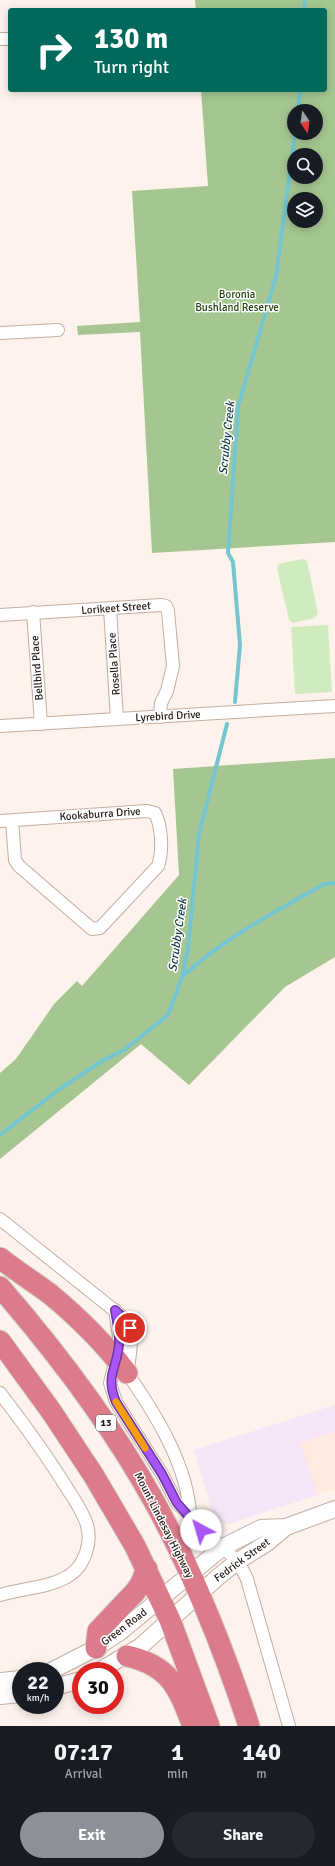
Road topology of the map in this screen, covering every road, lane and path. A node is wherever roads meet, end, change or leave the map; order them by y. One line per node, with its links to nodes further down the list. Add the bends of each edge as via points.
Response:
1 (58, 330): 2 (street)
2 (0, 333)
3 (110, 609): 4 (street, Lorikeet Street); 7 (street, Lorikeet Street, via 166,606 173,666 167,691 161,703); 8 (street, Rosella Place)
4 (33, 612): 5 (street, Lorikeet Street); 9 (street, Bellbird Place)
5 (0, 615)
6 (335, 706): 7 (street, Lyrebird Drive)
7 (160, 717): 8 (street, Lyrebird Drive)
8 (117, 719): 9 (street, Lyrebird Drive)
9 (41, 724): 10 (street, Lyrebird Drive)
10 (0, 726)
11 (12, 820): 11 (street, Kookaburra Drive, via 15,860 19,866 92,929 100,928 158,866 161,858 159,821 155,813 147,811); 12 (street, Kookaburra Drive)
12 (0, 821)
13 (0, 1219): 16 (street)
14 (0, 1258): 18 (highway, via 80,1319)
15 (0, 1287): 26 (highway, Mount Lindesay Highway / 13, via 69,1371 104,1420 155,1504)
16 (115, 1310): 18 (street); 18 (street, via 130,1328 131,1337)
17 (0, 1341): 25 (highway, via 94,1476)
18 (122, 1366): 21 (street, via 150,1406 166,1437 186,1488); 21 (street, via 110,1382 116,1402 162,1474 177,1503)
19 (0, 1392): 28 (street, via 27,1427 77,1505 89,1535 83,1560 71,1574 53,1582)
20 (335, 1509): 22 (street, Fedrick Street)
21 (190, 1515): 23 (street, via 201,1530)
22 (286, 1527): 23 (street, Fedrick Street, via 261,1528); 24 (street, Fedrick Street, via 267,1543)
23 (223, 1547): 24 (street); 26 (street, Fedrick Street)
24 (238, 1561): 27 (street, Fedrick Street); 42 (street, via 247,1579)
25 (147, 1569): 29 (highway); 31 (highway, via 135,1592 98,1631)
26 (190, 1574): 27 (highway, Mount Lindesay Highway / 13); 29 (street, Green Road)
27 (199, 1594): 30 (street, Green Road); 41 (highway, Mount Lindesay Highway / 13, via 226,1659)
28 (0, 1595)
29 (160, 1598): 30 (highway); 31 (street, Green Road, via 120,1632)
30 (170, 1620): 32 (street, Green Road); 40 (highway)
31 (96, 1648): 34 (street, Green Road)
32 (127, 1656): 33 (street, Green Road); 39 (highway, via 150,1662 167,1676 181,1694)
33 (116, 1662)
34 (64, 1664)
35 (12, 1679): 36 (street)
36 (0, 1681)
37 (12, 1695): 38 (street)
38 (0, 1696)
39 (193, 1726)
40 (209, 1726)
41 (249, 1726)
42 (288, 1726)

